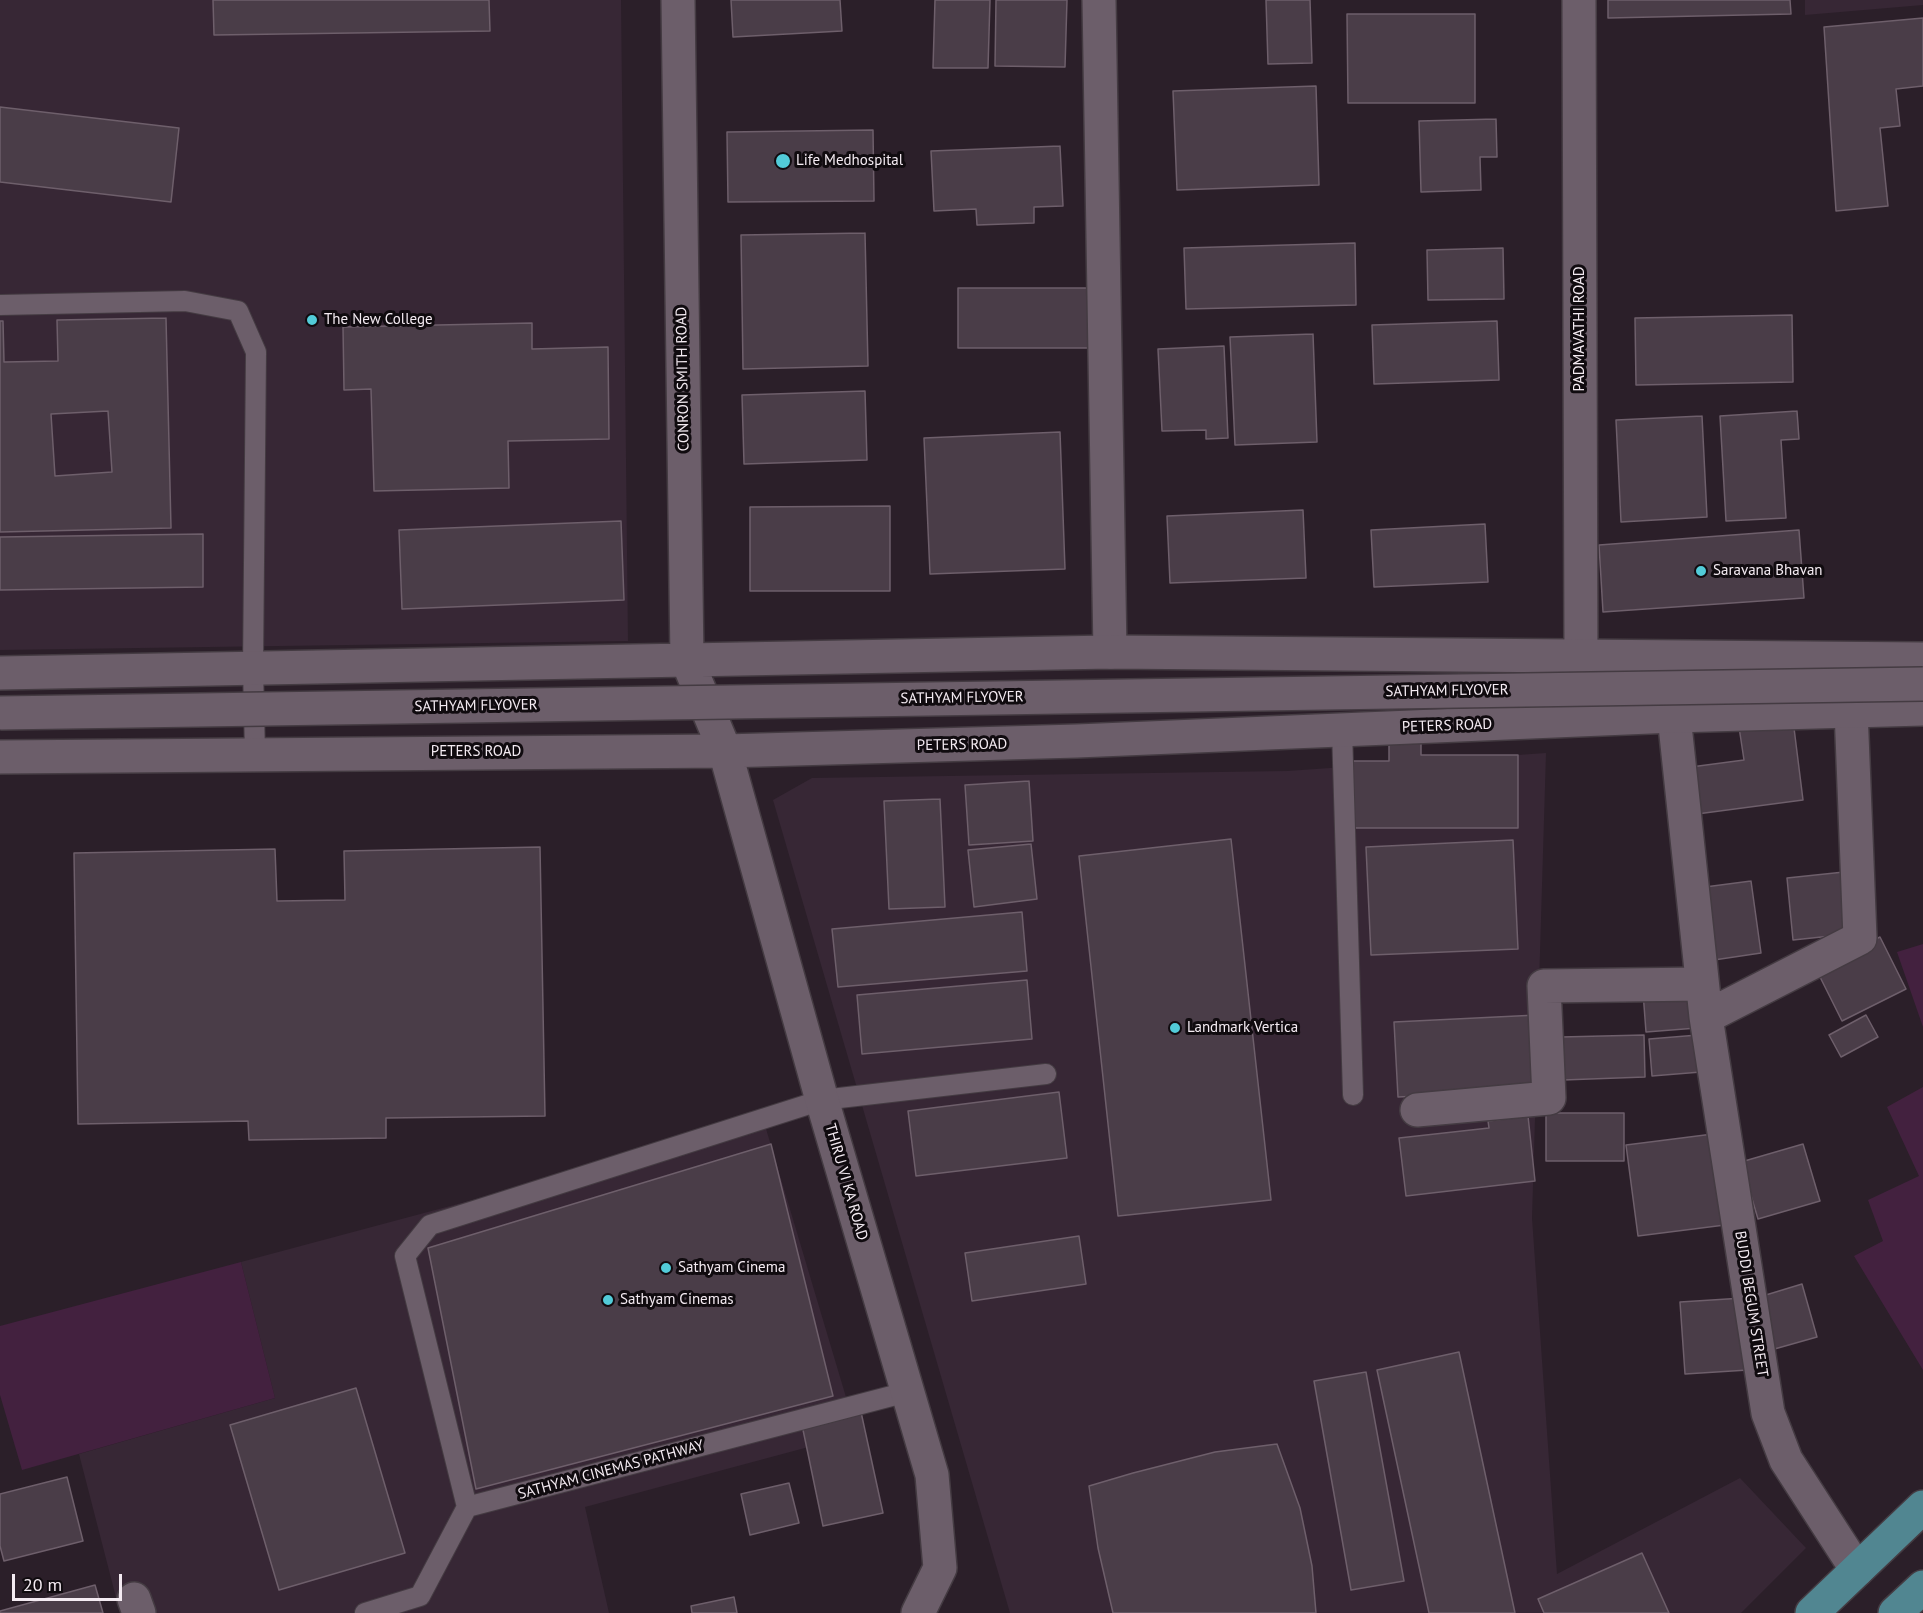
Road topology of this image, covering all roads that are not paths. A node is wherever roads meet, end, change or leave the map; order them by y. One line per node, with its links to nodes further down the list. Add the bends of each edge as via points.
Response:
1 (678, 0): 8 (main road, CONRON SMITH ROAD)
2 (1099, 0): 5 (main road)
3 (1579, 0): 6 (main road, PADMAVATHI ROAD)
4 (0, 304): 9 (lane, via 184,301 238,311 256,352)
5 (1110, 652): 6 (main road); 8 (main road)
6 (1581, 657): 7 (main road)
7 (1923, 659)
8 (687, 660): 9 (main road); 17 (main road, CONRON SMITH ROAD)
9 (254, 668): 10 (main road); 18 (lane)
10 (0, 674)
11 (1923, 684): 14 (main road, SATHYAM FLYOVER, bridge)
12 (1923, 709): 13 (main road, PETERS ROAD)
13 (1851, 710): 15 (main road, PETERS ROAD); 21 (main road, via 1860,938)
14 (0, 713)
15 (1674, 716): 16 (main road, PETERS ROAD); 20 (main road, BUDDI BEGUM STREET)
16 (1342, 730): 17 (main road, PETERS ROAD); 23 (lane)
17 (725, 751): 18 (main road, PETERS ROAD); 24 (main road, THIRU VI KA ROAD)
18 (255, 754): 19 (main road, PETERS ROAD)
19 (0, 757)
20 (1702, 984): 21 (main road, BUDDI BEGUM STREET); 25 (main road, via 1544,986 1550,1098)
21 (1706, 1017): 29 (main road, BUDDI BEGUM STREET, via 1768,1413 1786,1460)
22 (1046, 1074): 24 (lane)
23 (1353, 1095)
24 (822, 1100): 26 (main road, THIRU VI KA ROAD); 28 (lane, via 430,1225 405,1256)
25 (1417, 1110)
26 (907, 1392): 28 (lane, SATHYAM CINEMAS PATHWAY); 32 (main road, THIRU VI KA ROAD, via 932,1476 940,1568)
27 (1923, 1507): 29 (main road)
28 (467, 1508): 31 (lane, via 420,1596)
29 (1857, 1570): 33 (main road)
30 (1923, 1587): 34 (main road)
31 (365, 1613)
32 (918, 1613)
33 (1812, 1613)
34 (1895, 1613)

